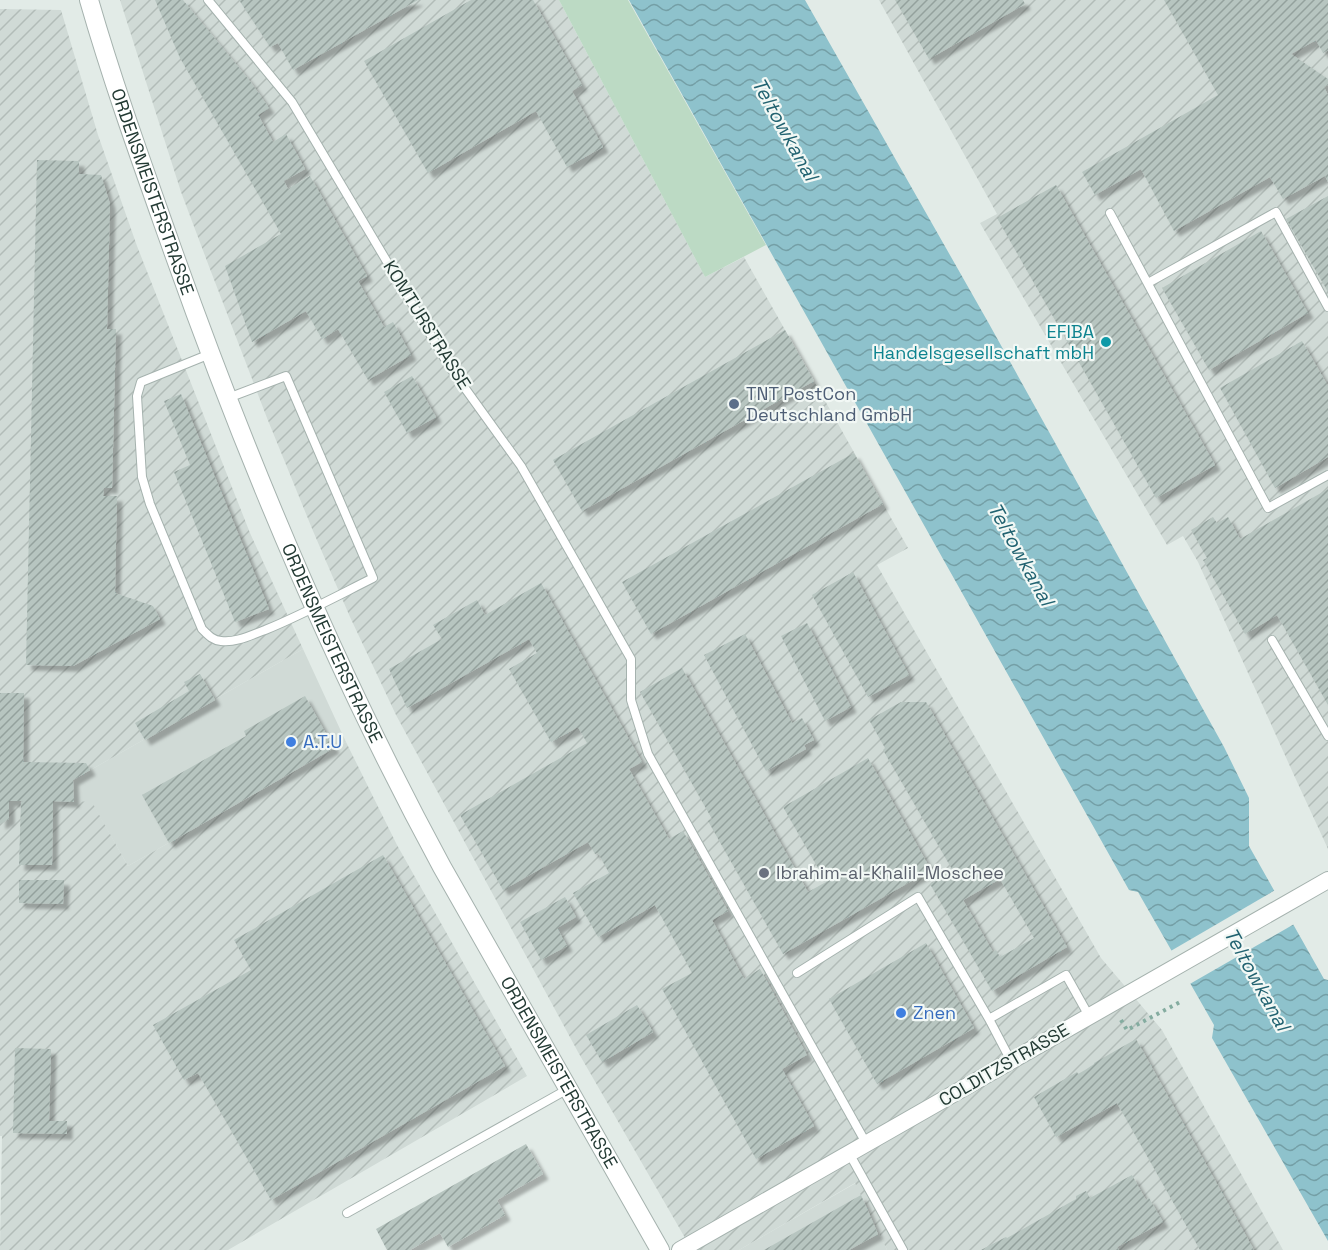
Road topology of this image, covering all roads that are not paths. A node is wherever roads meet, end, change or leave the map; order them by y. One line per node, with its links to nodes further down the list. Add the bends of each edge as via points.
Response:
1 (89, 0): 6 (street, ORDENSMEISTERSTRASSE)
2 (208, 0): 18 (lane, KOMTURSTRASSE, via 292,102 449,366 521,466 631,659 631,700 648,753)
3 (1110, 213): 4 (lane)
4 (1148, 283): 5 (lane, via 1276,212); 8 (lane, via 1268,508)
5 (1328, 307)
6 (210, 354): 7 (street, ORDENSMEISTERSTRASSE); 9 (lane, via 141,382 137,396 142,477 150,504 202,629 210,638 242,639)
7 (228, 399): 9 (street, ORDENSMEISTERSTRASSE); 9 (lane, via 286,376 373,578)
8 (1328, 475)
9 (315, 608): 17 (street, ORDENSMEISTERSTRASSE, via 415,817)
10 (1272, 640): 11 (lane)
11 (1328, 736)
12 (1328, 880): 14 (street, COLDITZSTRASSE)
13 (798, 973): 15 (lane, via 918,897)
14 (1089, 1016): 15 (lane, via 1066,975); 16 (street, COLDITZSTRASSE)
15 (989, 1019): 16 (lane)
16 (1011, 1061): 18 (street, COLDITZSTRASSE)
17 (568, 1089): 20 (lane); 21 (street, ORDENSMEISTERSTRASSE)
18 (866, 1143): 19 (street, COLDITZSTRASSE)
19 (849, 1153): 22 (street, COLDITZSTRASSE); 23 (lane)
20 (347, 1213)
21 (660, 1250)
22 (680, 1250)
23 (903, 1250)

